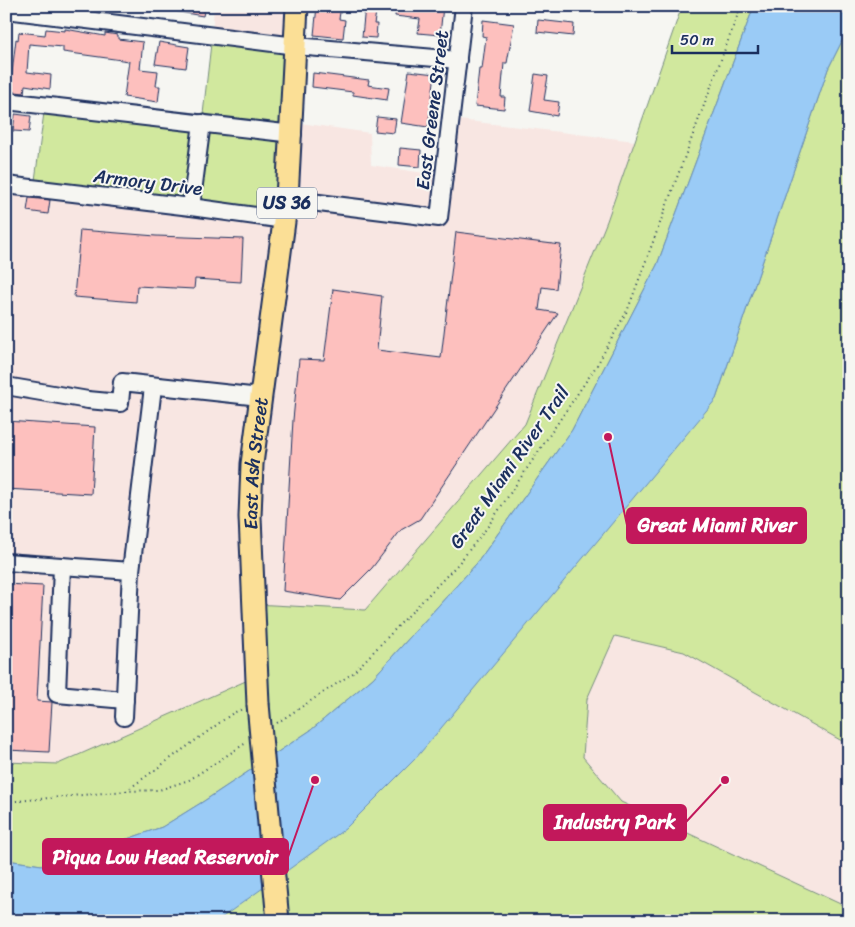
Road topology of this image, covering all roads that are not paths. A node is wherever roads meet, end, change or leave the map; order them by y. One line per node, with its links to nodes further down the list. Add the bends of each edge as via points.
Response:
1 (298, 6): 5 (main road, East Ash Street / US 36)
2 (464, 6): 6 (street, East Greene Street)
3 (33, 9): 4 (street); 5 (street)
4 (6, 10)
5 (296, 46): 6 (street); 9 (main road, East Ash Street / US 36)
6 (458, 60): 11 (street, East Greene Street, via 439,218)
7 (6, 101): 8 (street)
8 (202, 123): 9 (street); 12 (street)
9 (292, 134): 11 (main road, East Ash Street / US 36)
10 (6, 185): 12 (street, Armory Drive)
11 (287, 199): 13 (main road, East Ash Street / US 36)
12 (191, 206): 13 (street, Armory Drive)
13 (285, 220): 16 (main road, East Ash Street / US 36)
14 (6, 386): 15 (street, via 120,403 122,382)
15 (152, 387): 16 (street); 19 (street)
16 (260, 397): 22 (main road, East Ash Street / US 36, bridge, via 250,517 258,704)
17 (6, 562): 18 (street)
18 (62, 566): 19 (street); 20 (street, via 57,694)
19 (131, 571): 20 (street)
20 (125, 700): 21 (street)
21 (124, 717)
22 (278, 921)

